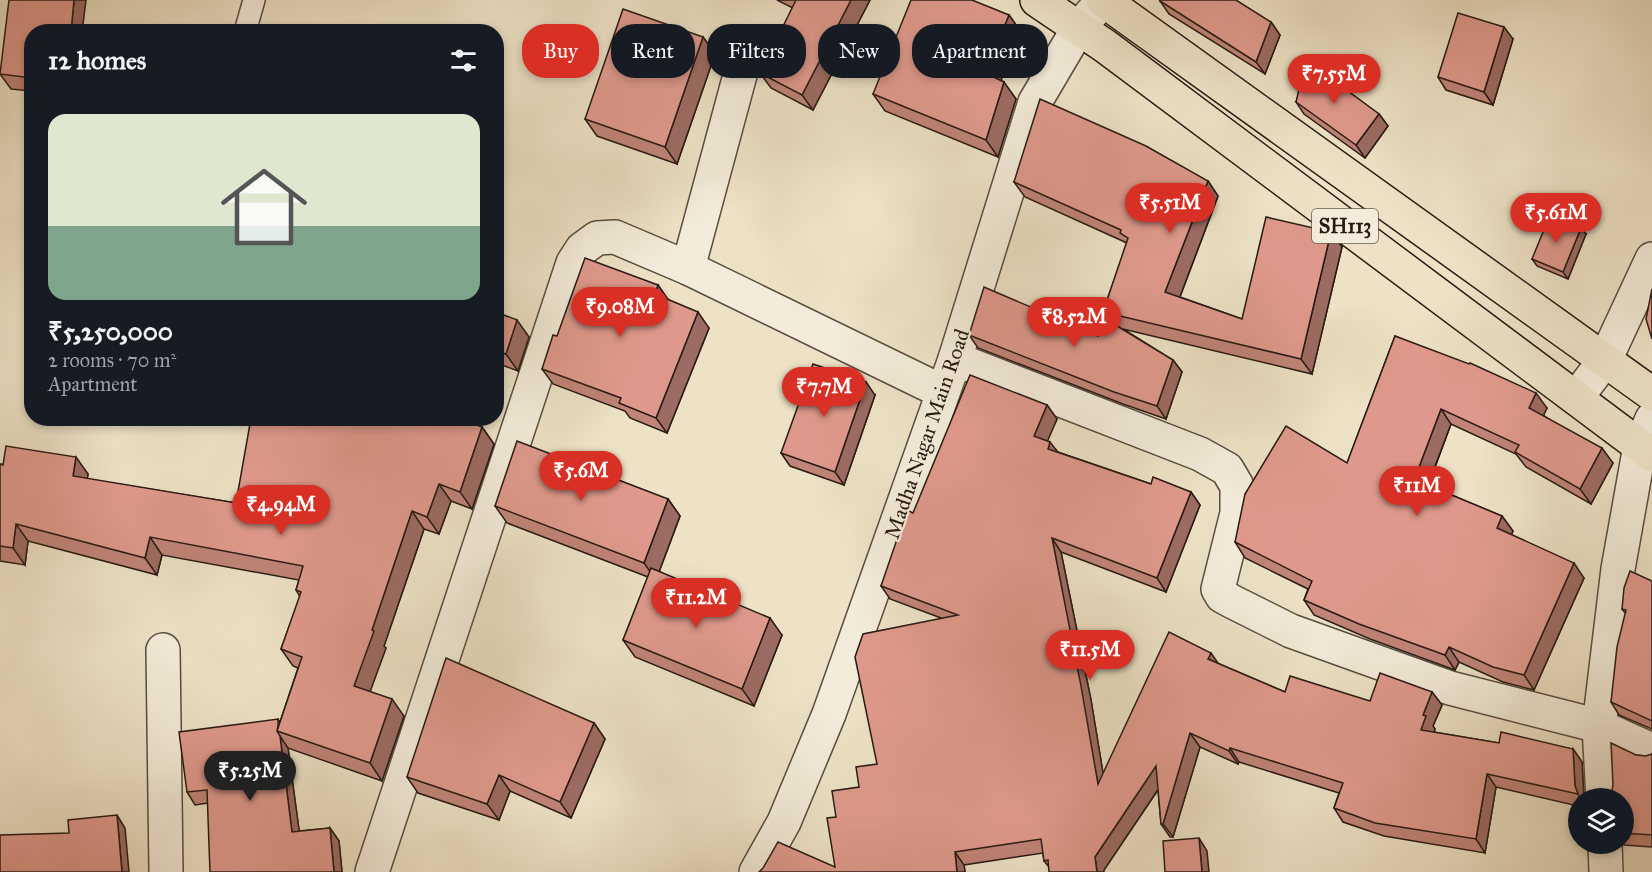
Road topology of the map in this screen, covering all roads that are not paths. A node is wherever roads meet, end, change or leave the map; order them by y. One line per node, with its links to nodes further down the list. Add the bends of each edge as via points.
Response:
1 (254, 0): 4 (lane)
2 (1037, 0): 5 (main road, SH113)
3 (1103, 0): 5 (street, Madha Nagar Main Road); 10 (main road, SH113)
4 (247, 24)
5 (1078, 29): 9 (street, Madha Nagar Main Road, via 1035,102); 13 (main road, SH113)
6 (739, 78): 8 (street)
7 (1652, 259): 10 (street)
8 (688, 268): 11 (street); 21 (street, via 615,237 597,238 582,249 573,263)
9 (954, 359): 11 (street, Madha Nagar Main Road); 16 (street, via 1200,454 1227,469 1237,486 1237,513 1218,589 1222,596 1291,632 1450,688)
10 (1605, 360): 12 (main road, SH113); 13 (street)
11 (943, 392): 22 (street, Madha Nagar Main Road, via 829,714 784,822)
12 (1652, 394)
13 (1576, 398): 14 (main road, SH113)
14 (1648, 440): 16 (street, via 1618,569)
15 (163, 650): 20 (street)
16 (1599, 726): 17 (street); 18 (street)
17 (1652, 750)
18 (1602, 788)
19 (1605, 854): 23 (street)
20 (166, 872)
21 (372, 872)
22 (756, 872)
23 (1606, 872)

